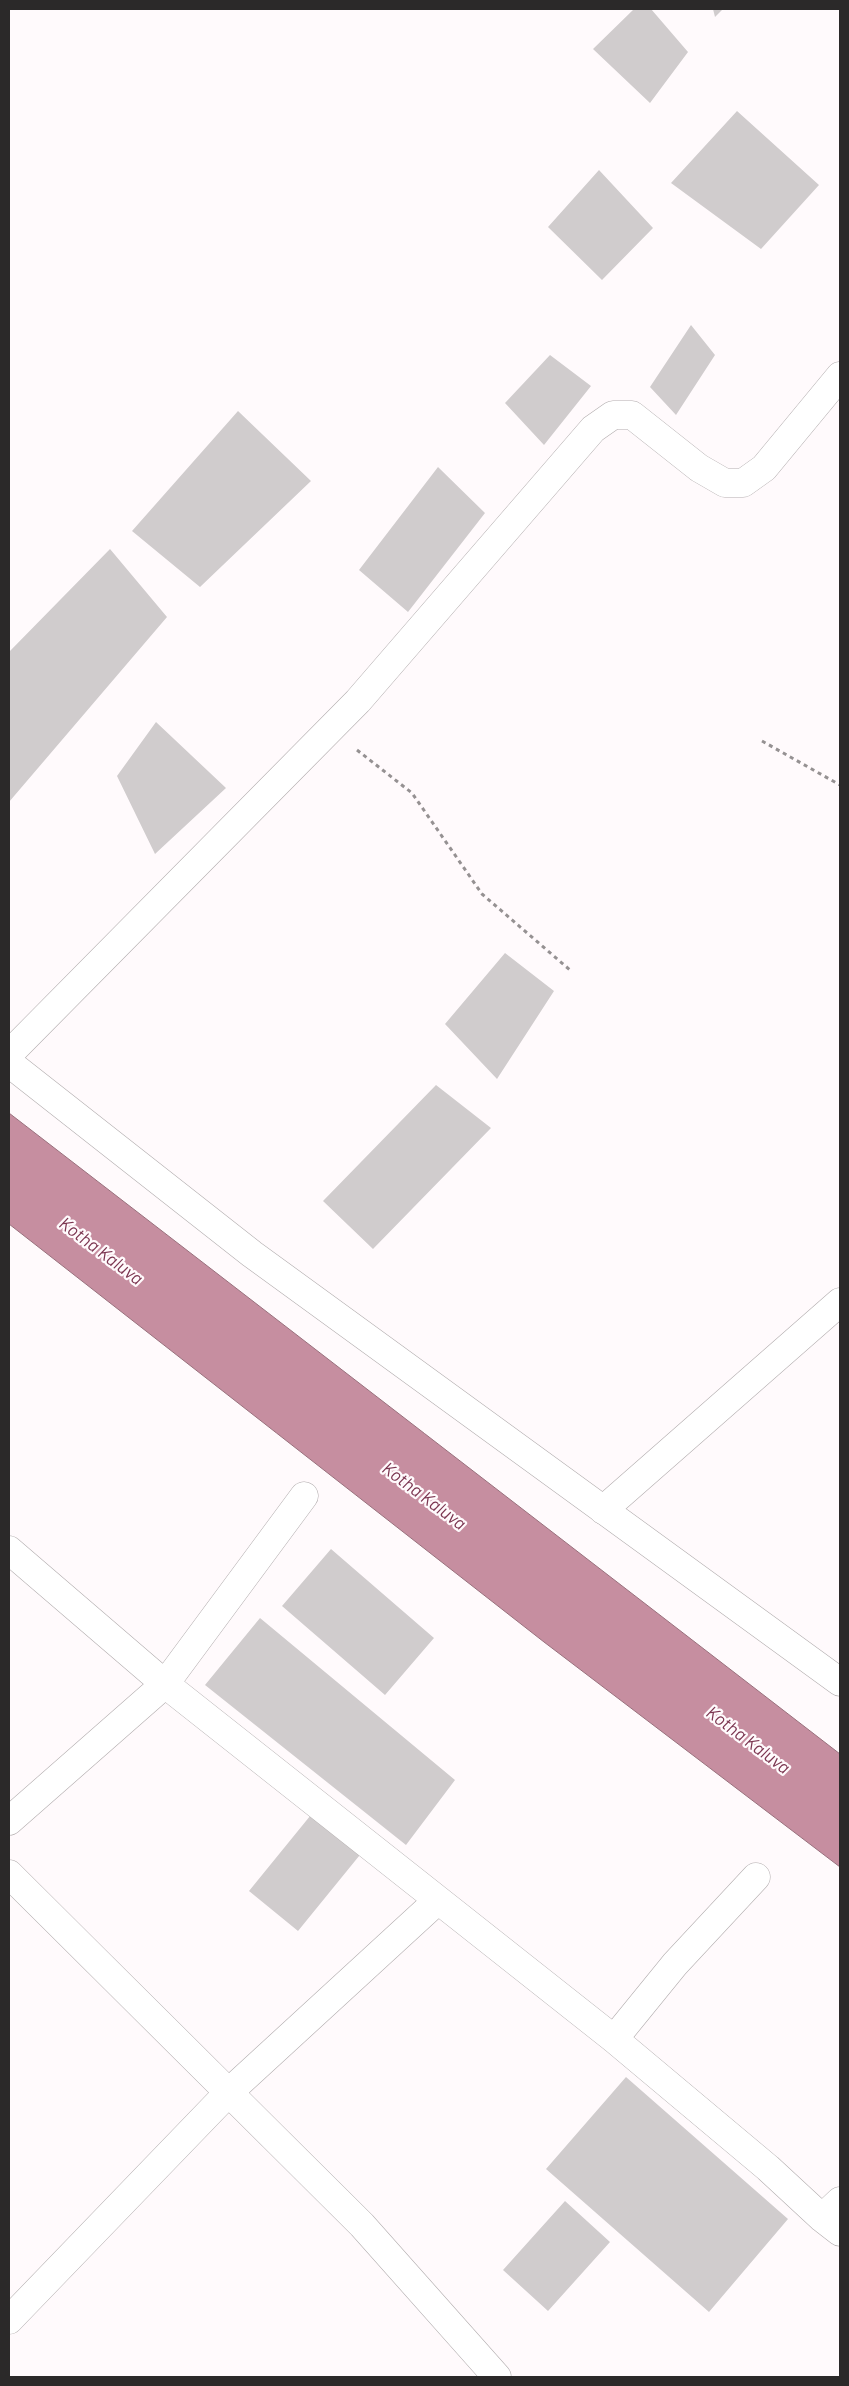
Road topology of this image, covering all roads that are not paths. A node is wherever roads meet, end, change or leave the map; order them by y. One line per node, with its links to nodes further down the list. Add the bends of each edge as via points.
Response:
1 (837, 387): 2 (street, via 764,468 743,483 725,483 699,468 632,415 613,415 593,429 358,702)
2 (9, 1054)
3 (9, 1063): 6 (street, via 252,1254)
4 (840, 1302): 6 (street)
5 (304, 1496): 9 (street)
6 (603, 1510): 8 (street)
7 (9, 1550): 9 (street)
8 (840, 1682)
9 (165, 1684): 10 (street); 13 (street)
10 (9, 1820)
11 (9, 1874): 15 (street)
12 (756, 1876): 14 (street, via 676,1964)
13 (437, 1901): 14 (street); 15 (street)
14 (614, 2039): 16 (street, via 768,2168)
15 (229, 2092): 17 (street); 18 (street, via 362,2225)
16 (834, 2217)
17 (9, 2320)
18 (497, 2377)

